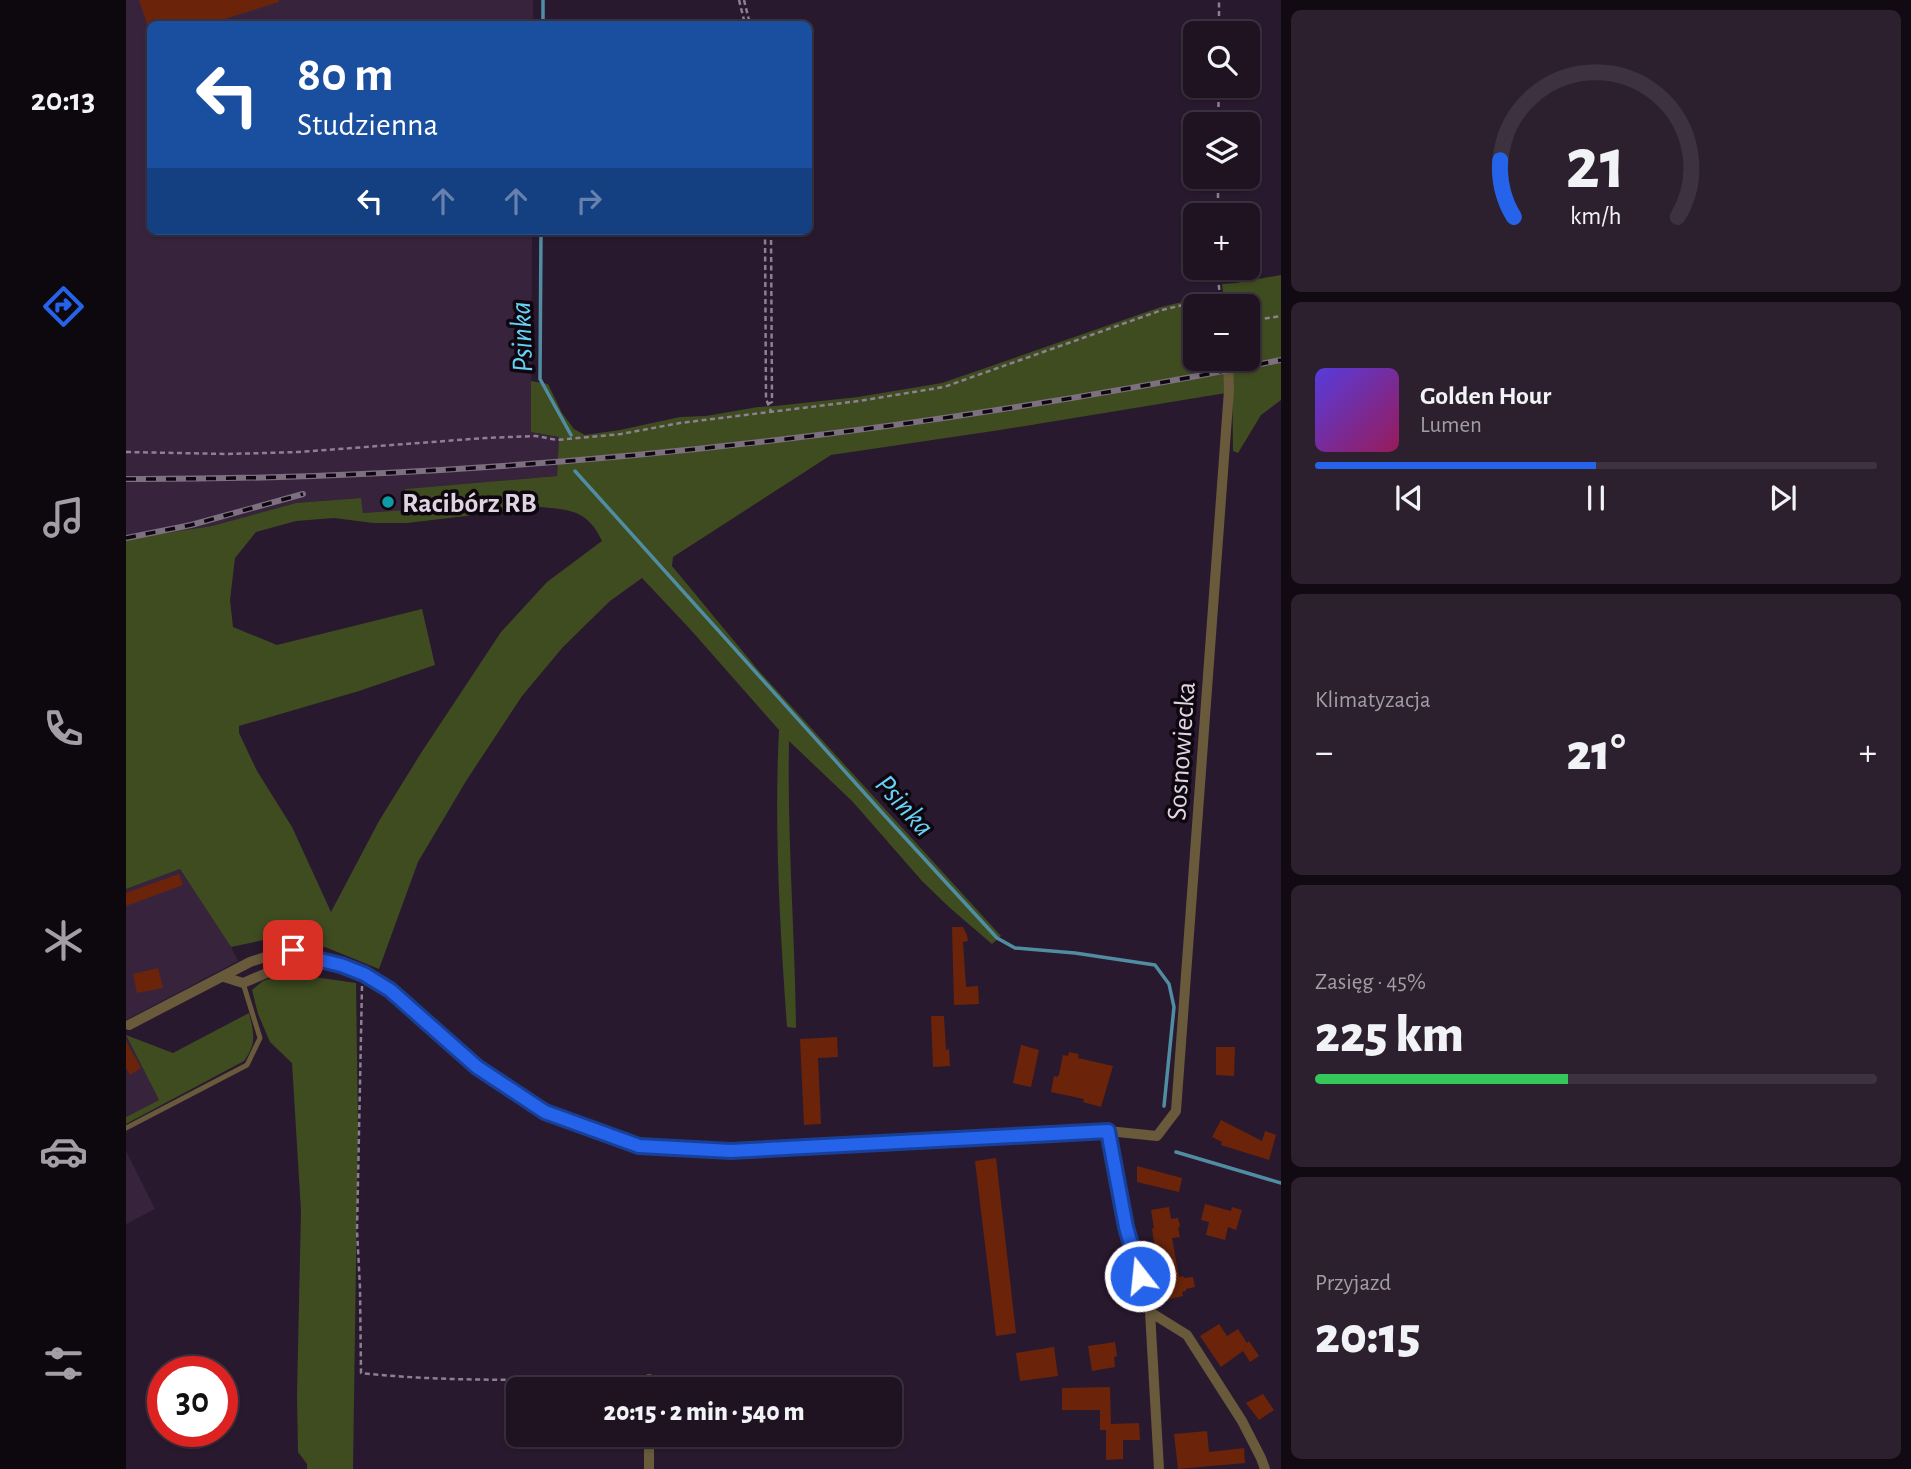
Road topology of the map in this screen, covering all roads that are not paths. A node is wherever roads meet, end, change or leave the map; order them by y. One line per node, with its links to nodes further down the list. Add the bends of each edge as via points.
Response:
1 (1228, 371): 11 (street, Sosnowiecka, via 1176,1111 1157,1136)
2 (293, 950): 4 (street)
3 (280, 952): 7 (street)
4 (320, 960): 5 (street); 11 (street, via 364,974 390,990 477,1067 545,1112 639,1146 731,1151)
5 (296, 965)
6 (283, 966): 8 (street)
7 (224, 976): 8 (street); 9 (street)
8 (243, 983): 10 (lane, via 260,1038 247,1065)
9 (127, 1025)
10 (126, 1128)
11 (1108, 1131): 12 (street, via 1126,1227)
12 (1150, 1312): 15 (street); 16 (street, via 1187,1335 1242,1421)
13 (649, 1447): 14 (street)
14 (649, 1469)
15 (1159, 1469)
16 (1265, 1469)

